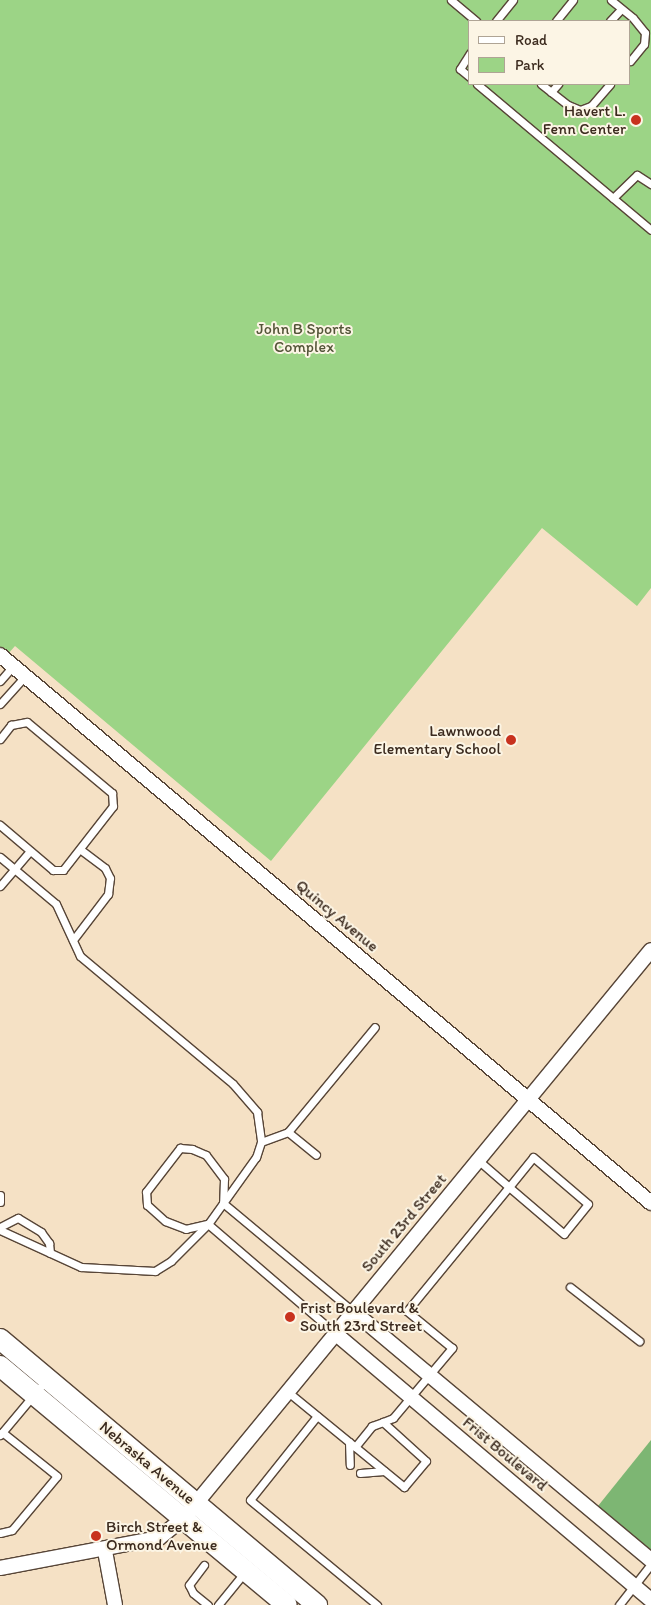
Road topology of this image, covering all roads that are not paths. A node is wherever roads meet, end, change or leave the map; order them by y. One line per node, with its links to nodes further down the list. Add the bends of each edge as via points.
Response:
1 (451, 0): 6 (lane)
2 (513, 0): 7 (lane)
3 (573, 0): 8 (lane)
4 (611, 0): 5 (lane)
5 (621, 8): 9 (lane); 11 (lane, via 645,33 644,44)
6 (475, 20)
7 (497, 20)
8 (557, 20)
9 (611, 20)
10 (468, 56): 12 (lane, via 460,69)
11 (631, 60)
12 (468, 75)
13 (478, 85): 19 (lane)
14 (542, 85): 17 (lane)
15 (557, 85): 17 (lane)
16 (609, 85): 17 (lane, via 586,109 573,108)
17 (551, 92)
18 (651, 184): 19 (lane, via 637,174)
19 (613, 198): 20 (lane)
20 (651, 230)
21 (0, 655): 22 (street, Quincy Avenue)
22 (13, 666): 23 (street, Quincy Avenue); 24 (lane)
23 (24, 676): 25 (lane); 36 (street, Quincy Avenue)
24 (0, 681)
25 (0, 704)
26 (0, 738): 28 (lane, via 11,725 27,722 112,793 113,806)
27 (0, 826): 29 (lane)
28 (80, 849): 29 (lane, via 63,870 53,870); 33 (lane, via 105,868 110,878 108,894)
29 (30, 851): 31 (lane)
30 (0, 857): 31 (lane)
31 (16, 870): 32 (lane); 33 (lane, via 56,904)
32 (0, 886)
33 (73, 940): 38 (lane, via 80,956 233,1084 257,1112)
34 (651, 950): 36 (street, South 23rd Street)
35 (375, 1027): 37 (lane)
36 (529, 1100): 40 (street, South 23rd Street); 45 (street, Quincy Avenue)
37 (288, 1132): 38 (lane); 39 (lane)
38 (261, 1142): 44 (lane, via 256,1157)
39 (316, 1156)
40 (478, 1161): 41 (lane); 50 (street, South 23rd Street)
41 (509, 1186): 41 (lane, via 533,1157 588,1204 564,1234); 55 (lane, via 407,1311 452,1348)
42 (0, 1195): 43 (lane)
43 (0, 1202)
44 (223, 1203): 46 (lane); 46 (lane, via 224,1179 206,1155 180,1148 146,1192 147,1205 166,1220 186,1229); 50 (lane)
45 (651, 1203)
46 (208, 1224): 48 (lane, via 171,1261 155,1271 81,1268); 51 (lane)
47 (0, 1229): 48 (lane); 48 (lane, via 18,1218 41,1232 49,1243)
48 (50, 1253)
49 (570, 1287): 53 (lane)
50 (354, 1312): 51 (street, South 23rd Street); 55 (street, Frist Boulevard)
51 (336, 1334): 57 (street, South 23rd Street); 59 (street, Frist Boulevard)
52 (0, 1339): 56 (street, Nebraska Avenue)
53 (639, 1341)
54 (0, 1366): 58 (street, Nebraska Avenue)
55 (429, 1375): 59 (lane); 70 (street, Frist Boulevard)
56 (47, 1378): 58 (lane); 67 (street, Nebraska Avenue)
57 (288, 1392): 60 (lane); 67 (street, South 23rd Street)
58 (34, 1394): 62 (lane); 67 (street, Nebraska Avenue)
59 (410, 1397): 61 (lane, via 393,1418); 74 (street, Frist Boulevard)
60 (317, 1416): 63 (lane); 81 (lane, via 250,1500)
61 (383, 1422): 63 (lane, via 372,1426); 65 (lane, via 426,1460 404,1487)
62 (1, 1434): 68 (lane, via 57,1476 12,1530)
63 (352, 1444): 64 (lane); 65 (lane)
64 (350, 1465)
65 (384, 1470): 66 (lane)
66 (360, 1473)
67 (190, 1512): 69 (street, South 23rd Street, via 159,1538); 73 (street, Nebraska Avenue); 80 (street, Nebraska Avenue)
68 (0, 1532)
69 (105, 1551): 72 (street, South 23rd Street); 76 (street)
70 (651, 1562): 74 (lane)
71 (204, 1565): 77 (lane, via 189,1585 193,1593)
72 (0, 1568)
73 (246, 1570): 78 (lane); 79 (street, Nebraska Avenue)
74 (634, 1586): 75 (street, Frist Boulevard); 82 (lane)
75 (651, 1600)
76 (115, 1605)
77 (208, 1605)
78 (218, 1605)
79 (287, 1605)
80 (317, 1605)
81 (377, 1605)
82 (620, 1605)

